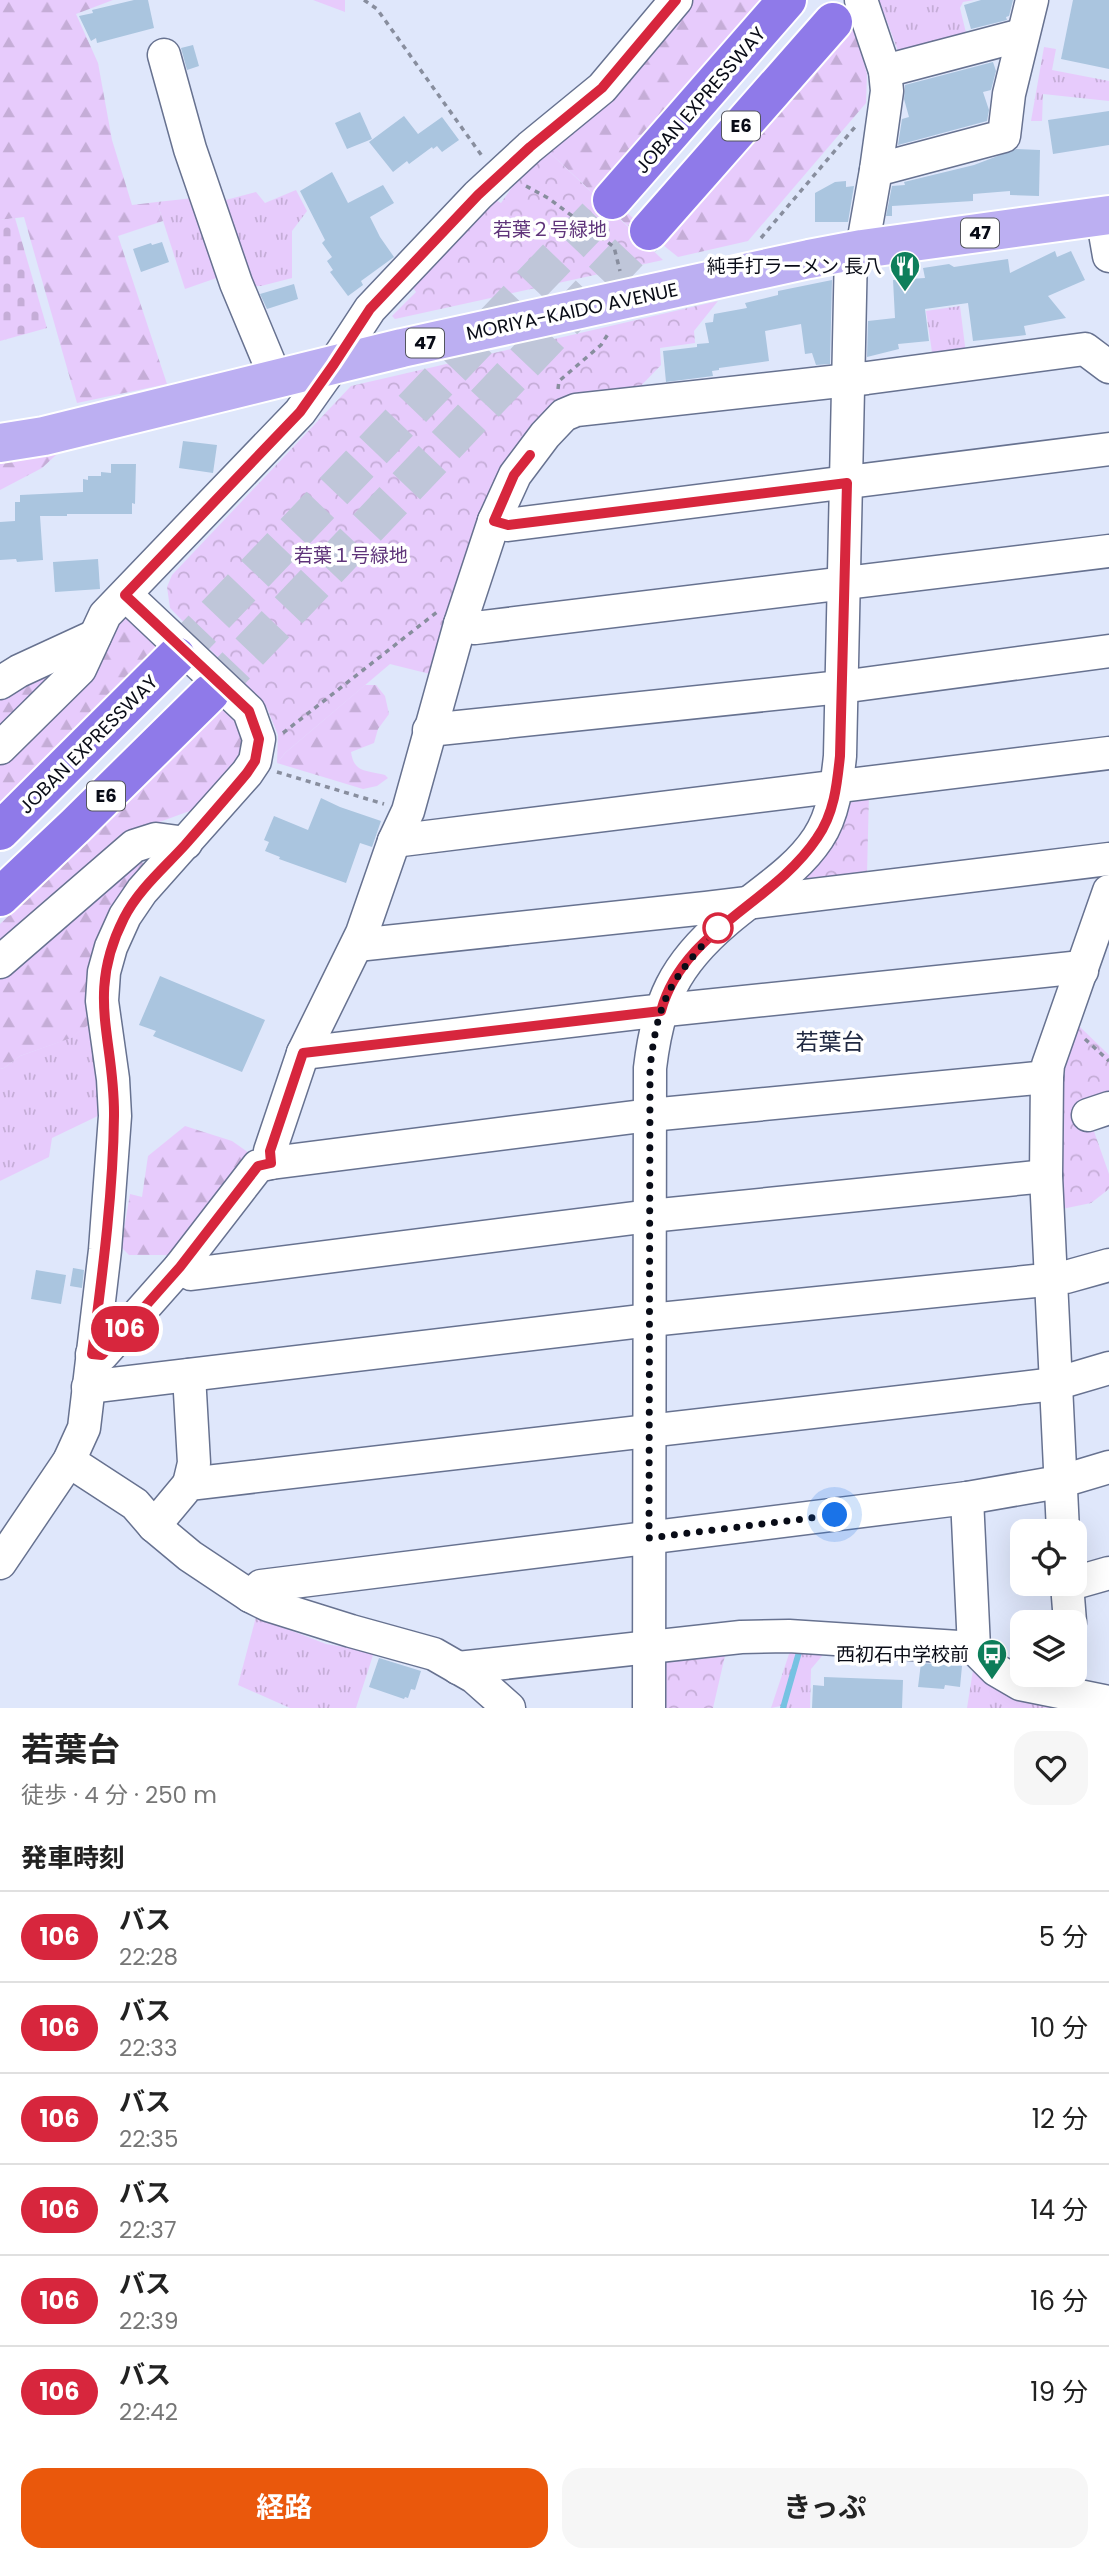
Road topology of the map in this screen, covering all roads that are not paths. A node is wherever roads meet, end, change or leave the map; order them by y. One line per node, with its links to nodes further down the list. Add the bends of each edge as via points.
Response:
1 (676, 0): 14 (street, via 602,88 499,176 370,309)
2 (787, 0): 9 (highway, JOBAN EXPRESSWAY / E6)
3 (1032, 0): 5 (street)
4 (847, 11): 7 (street); 11 (highway, E6)
5 (1021, 35): 7 (street); 8 (street, via 1004,135)
6 (164, 55): 16 (street, via 190,149)
7 (886, 81): 8 (street)
8 (876, 170): 12 (street)
9 (612, 200)
10 (1106, 216): 12 (main road, MORIYA-KAIDO AVENUE / 47); 13 (street)
11 (649, 230)
12 (857, 250): 14 (main road, MORIYA-KAIDO AVENUE / 47); 17 (street)
13 (1109, 256)
14 (334, 364): 16 (main road, MORIYA-KAIDO AVENUE / 47); 24 (street, via 300,412)
15 (1109, 367): 17 (street, via 1085,349)
16 (276, 379): 18 (main road, MORIYA-KAIDO AVENUE / 47)
17 (849, 380): 20 (street); 21 (street, via 576,410 564,415 514,475)
18 (0, 443)
19 (1109, 449): 20 (street)
20 (847, 483): 21 (street, via 508,525); 23 (street)
21 (494, 521): 25 (street)
22 (1109, 551): 23 (street)
23 (843, 584): 25 (street, via 475,628); 30 (street)
24 (125, 595): 26 (street, via 105,615); 38 (street, via 249,711 259,739 255,761 247,773)
25 (462, 616): 32 (street)
26 (95, 636): 29 (street); 33 (street, via 80,669)
27 (1109, 652): 30 (street)
28 (176, 656): 36 (highway, JOBAN EXPRESSWAY / E6)
29 (0, 683)
30 (841, 687): 32 (street); 35 (street)
31 (209, 693): 41 (highway, E6)
32 (429, 730): 37 (street, via 408,811)
33 (0, 748)
34 (1109, 753): 35 (street)
35 (836, 786): 37 (street); 42 (street, via 836,797 818,838 785,875)
36 (0, 831)
37 (394, 841): 43 (street)
38 (186, 843): 44 (street, via 156,839 134,846); 57 (street, via 125,916 104,972 102,1001 114,1116)
39 (1109, 859): 42 (street)
40 (1109, 891): 45 (street)
41 (0, 897)
42 (754, 900): 43 (street); 46 (street, via 697,949 678,974)
43 (357, 945): 47 (street)
44 (0, 962)
45 (1082, 971): 46 (street, via 1073,968); 48 (street)
46 (661, 1011): 47 (street); 49 (street, via 650,1068)
47 (303, 1053): 50 (street, via 270,1151)
48 (1047, 1077): 49 (street); 51 (street)
49 (650, 1115): 50 (street); 52 (street)
50 (271, 1163): 54 (street, via 258,1166)
51 (1046, 1176): 52 (street); 55 (street)
52 (650, 1216): 54 (street, via 191,1274); 56 (street)
53 (1109, 1265): 55 (street)
54 (180, 1267): 57 (street, via 102,1355)
55 (1050, 1279): 56 (street); 60 (street)
56 (650, 1320): 59 (street); 62 (street)
57 (92, 1354): 61 (street)
58 (1109, 1368): 60 (street)
59 (189, 1375): 61 (street); 66 (street, via 194,1462)
60 (1055, 1384): 62 (street); 65 (street)
61 (88, 1387): 63 (street, via 83,1428)
62 (649, 1432): 66 (street); 70 (street)
63 (69, 1461): 69 (street, via 135,1504); 71 (street)
64 (1109, 1467): 65 (street)
65 (1059, 1482): 67 (street); 68 (street)
66 (189, 1483): 69 (street)
67 (967, 1498): 70 (street); 76 (street)
68 (1062, 1519)
69 (154, 1525): 74 (street, via 190,1556)
70 (649, 1538): 74 (street, via 261,1586); 75 (street)
71 (0, 1563)
72 (1109, 1573): 73 (street)
73 (1087, 1579)
74 (250, 1596): 77 (street, via 339,1628 434,1654)
75 (648, 1647): 76 (street, via 789,1636); 77 (street); 82 (street)
76 (974, 1648): 78 (street)
77 (458, 1668): 81 (street)
78 (1010, 1678)
79 (1078, 1687): 80 (street)
80 (1109, 1702)
81 (509, 1708)
82 (649, 1708)

